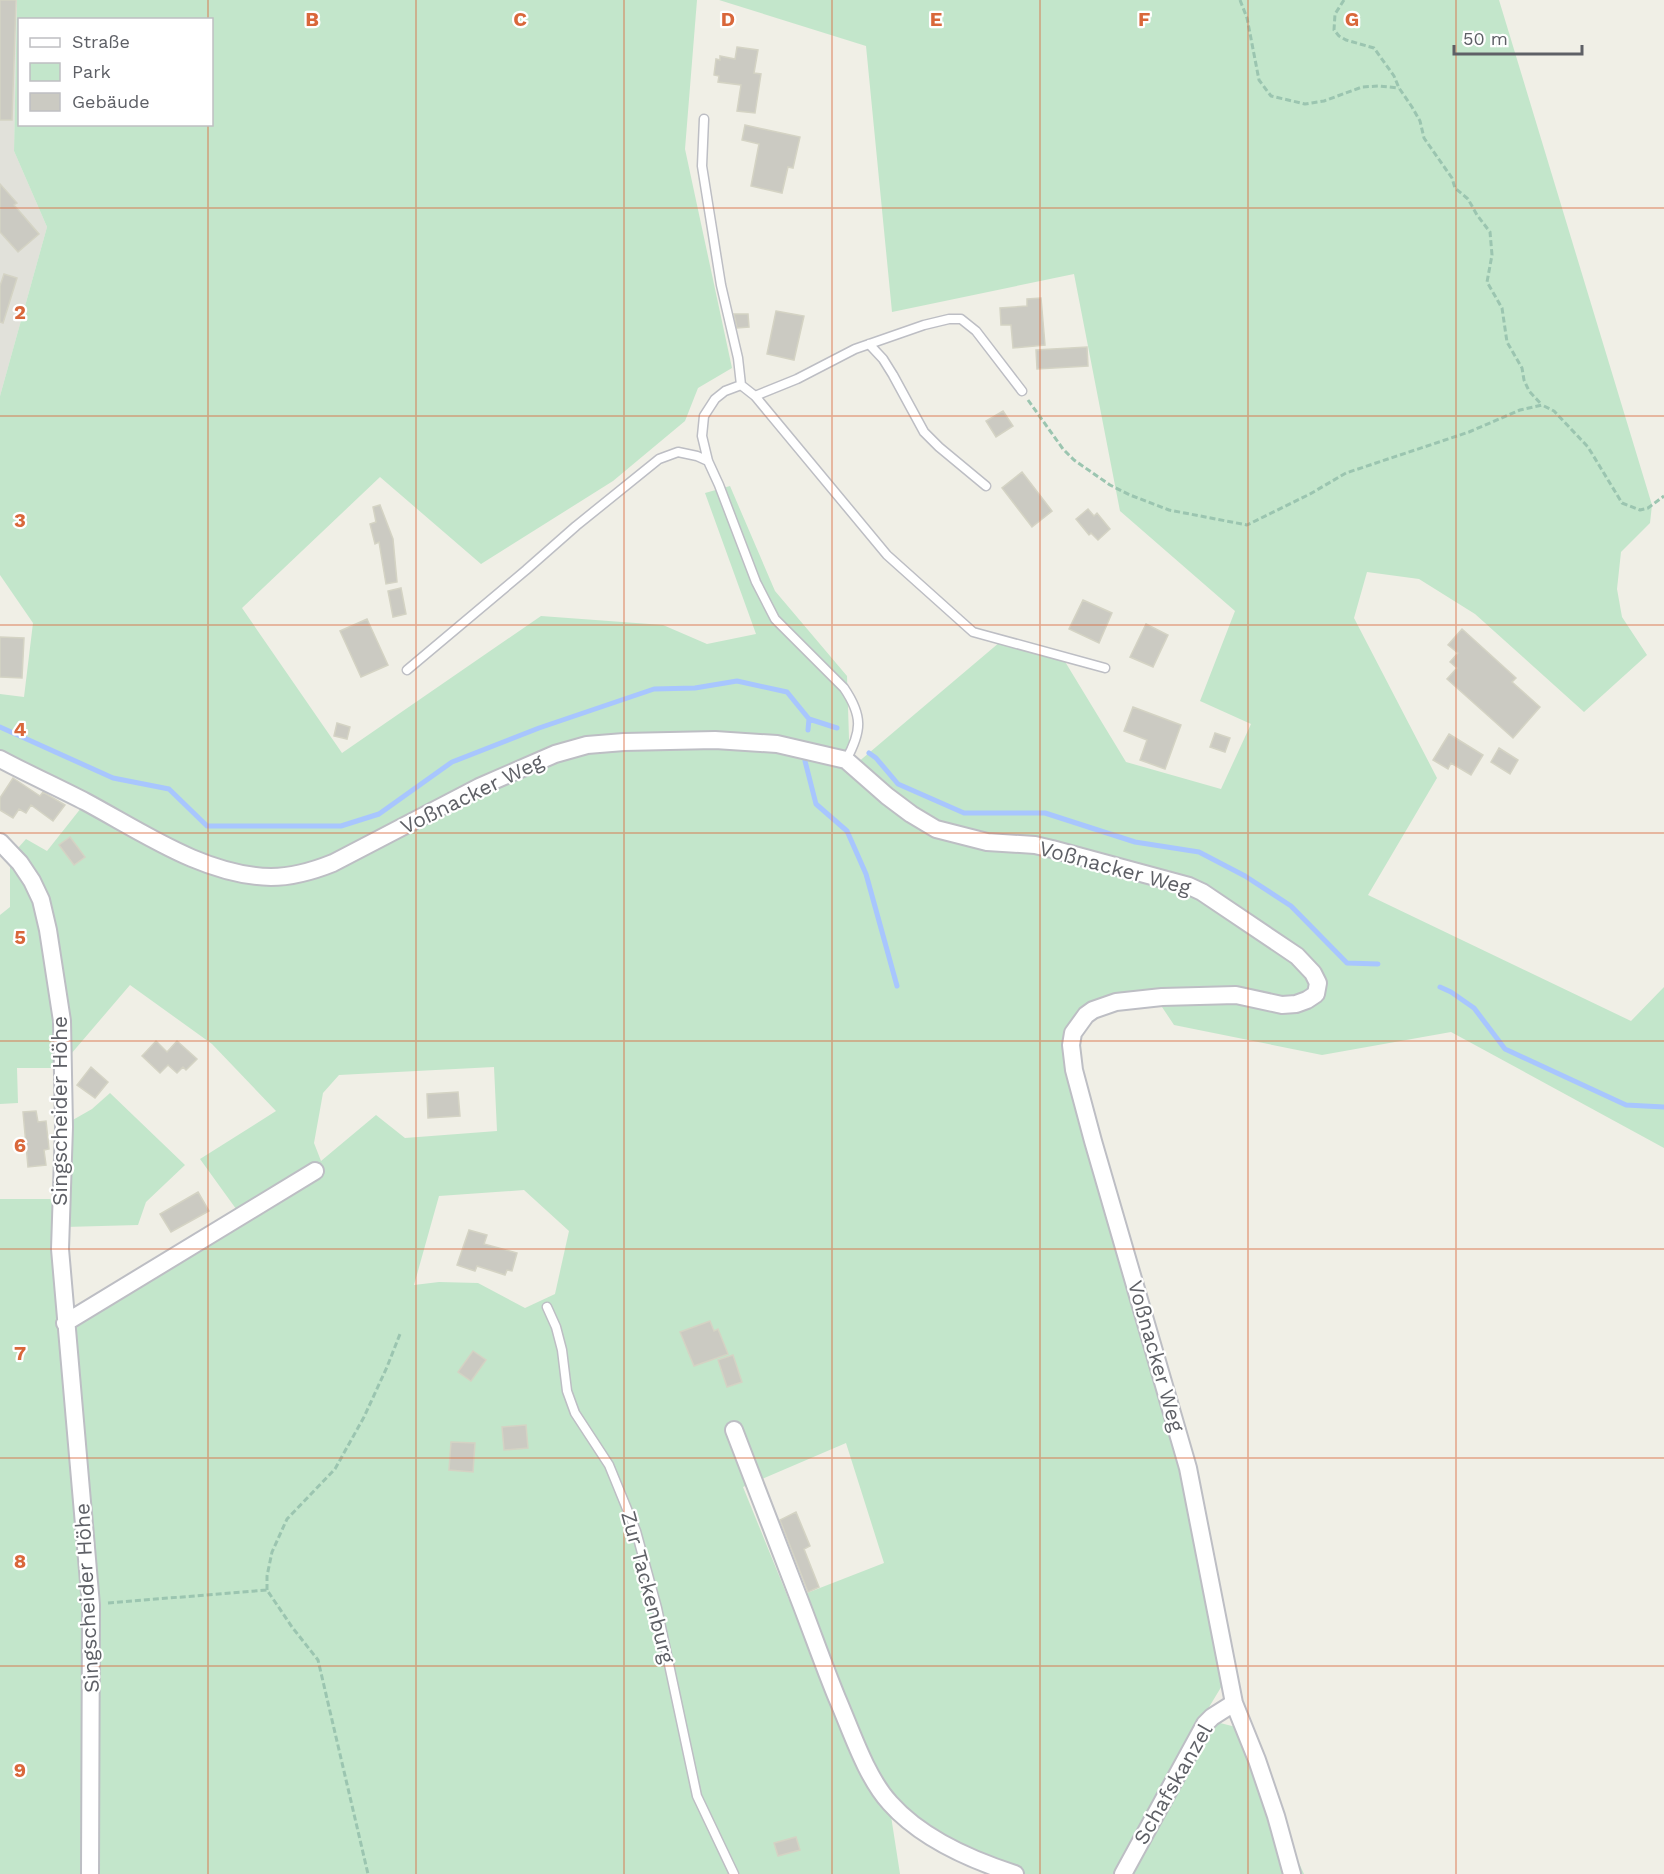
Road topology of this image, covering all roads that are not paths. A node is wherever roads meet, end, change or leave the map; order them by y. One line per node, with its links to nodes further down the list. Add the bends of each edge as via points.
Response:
1 (704, 119): 3 (lane, via 702,166)
2 (869, 344): 4 (lane, via 939,321 960,319 976,331); 5 (lane); 7 (lane, via 883,359 924,432)
3 (741, 385): 5 (lane); 6 (lane, via 715,399 704,416 702,436)
4 (1022, 391)
5 (754, 396): 8 (lane, via 887,555 974,632)
6 (708, 461): 9 (lane, via 678,452 659,459); 11 (lane, via 756,582 775,619 852,700 858,728 856,742)
7 (986, 486)
8 (1105, 668)
9 (407, 670)
10 (0, 759): 11 (street, Voßnacker Weg, via 193,859 268,877 287,877 333,863 502,775 587,746 746,741)
11 (846, 760): 17 (street, Voßnacker Weg, via 895,802 936,829 987,842 1053,849 1202,892 1297,956 1318,983 1316,994 1296,1004 1282,1005 1236,995 1162,996 1116,1002 1086,1015 1073,1033 1071,1045 1093,1141 1188,1468)
12 (0, 842): 15 (street, Singscheider Höhe, via 20,863 41,900 62,1021 60,1249)
13 (315, 1171): 15 (street)
14 (547, 1307): 19 (lane, Zur Tackenburg, via 562,1350 574,1413 609,1465 636,1530 657,1608 697,1796)
15 (65, 1323): 18 (street, Singscheider Höhe, via 91,1605)
16 (735, 1430): 20 (street, via 824,1667 862,1757 889,1803 939,1842)
17 (1234, 1703): 21 (street, Schafskanzel, via 1205,1724); 22 (street, via 1268,1793)
18 (90, 1874)
19 (734, 1874)
20 (1015, 1874)
21 (1122, 1874)
22 (1292, 1874)

